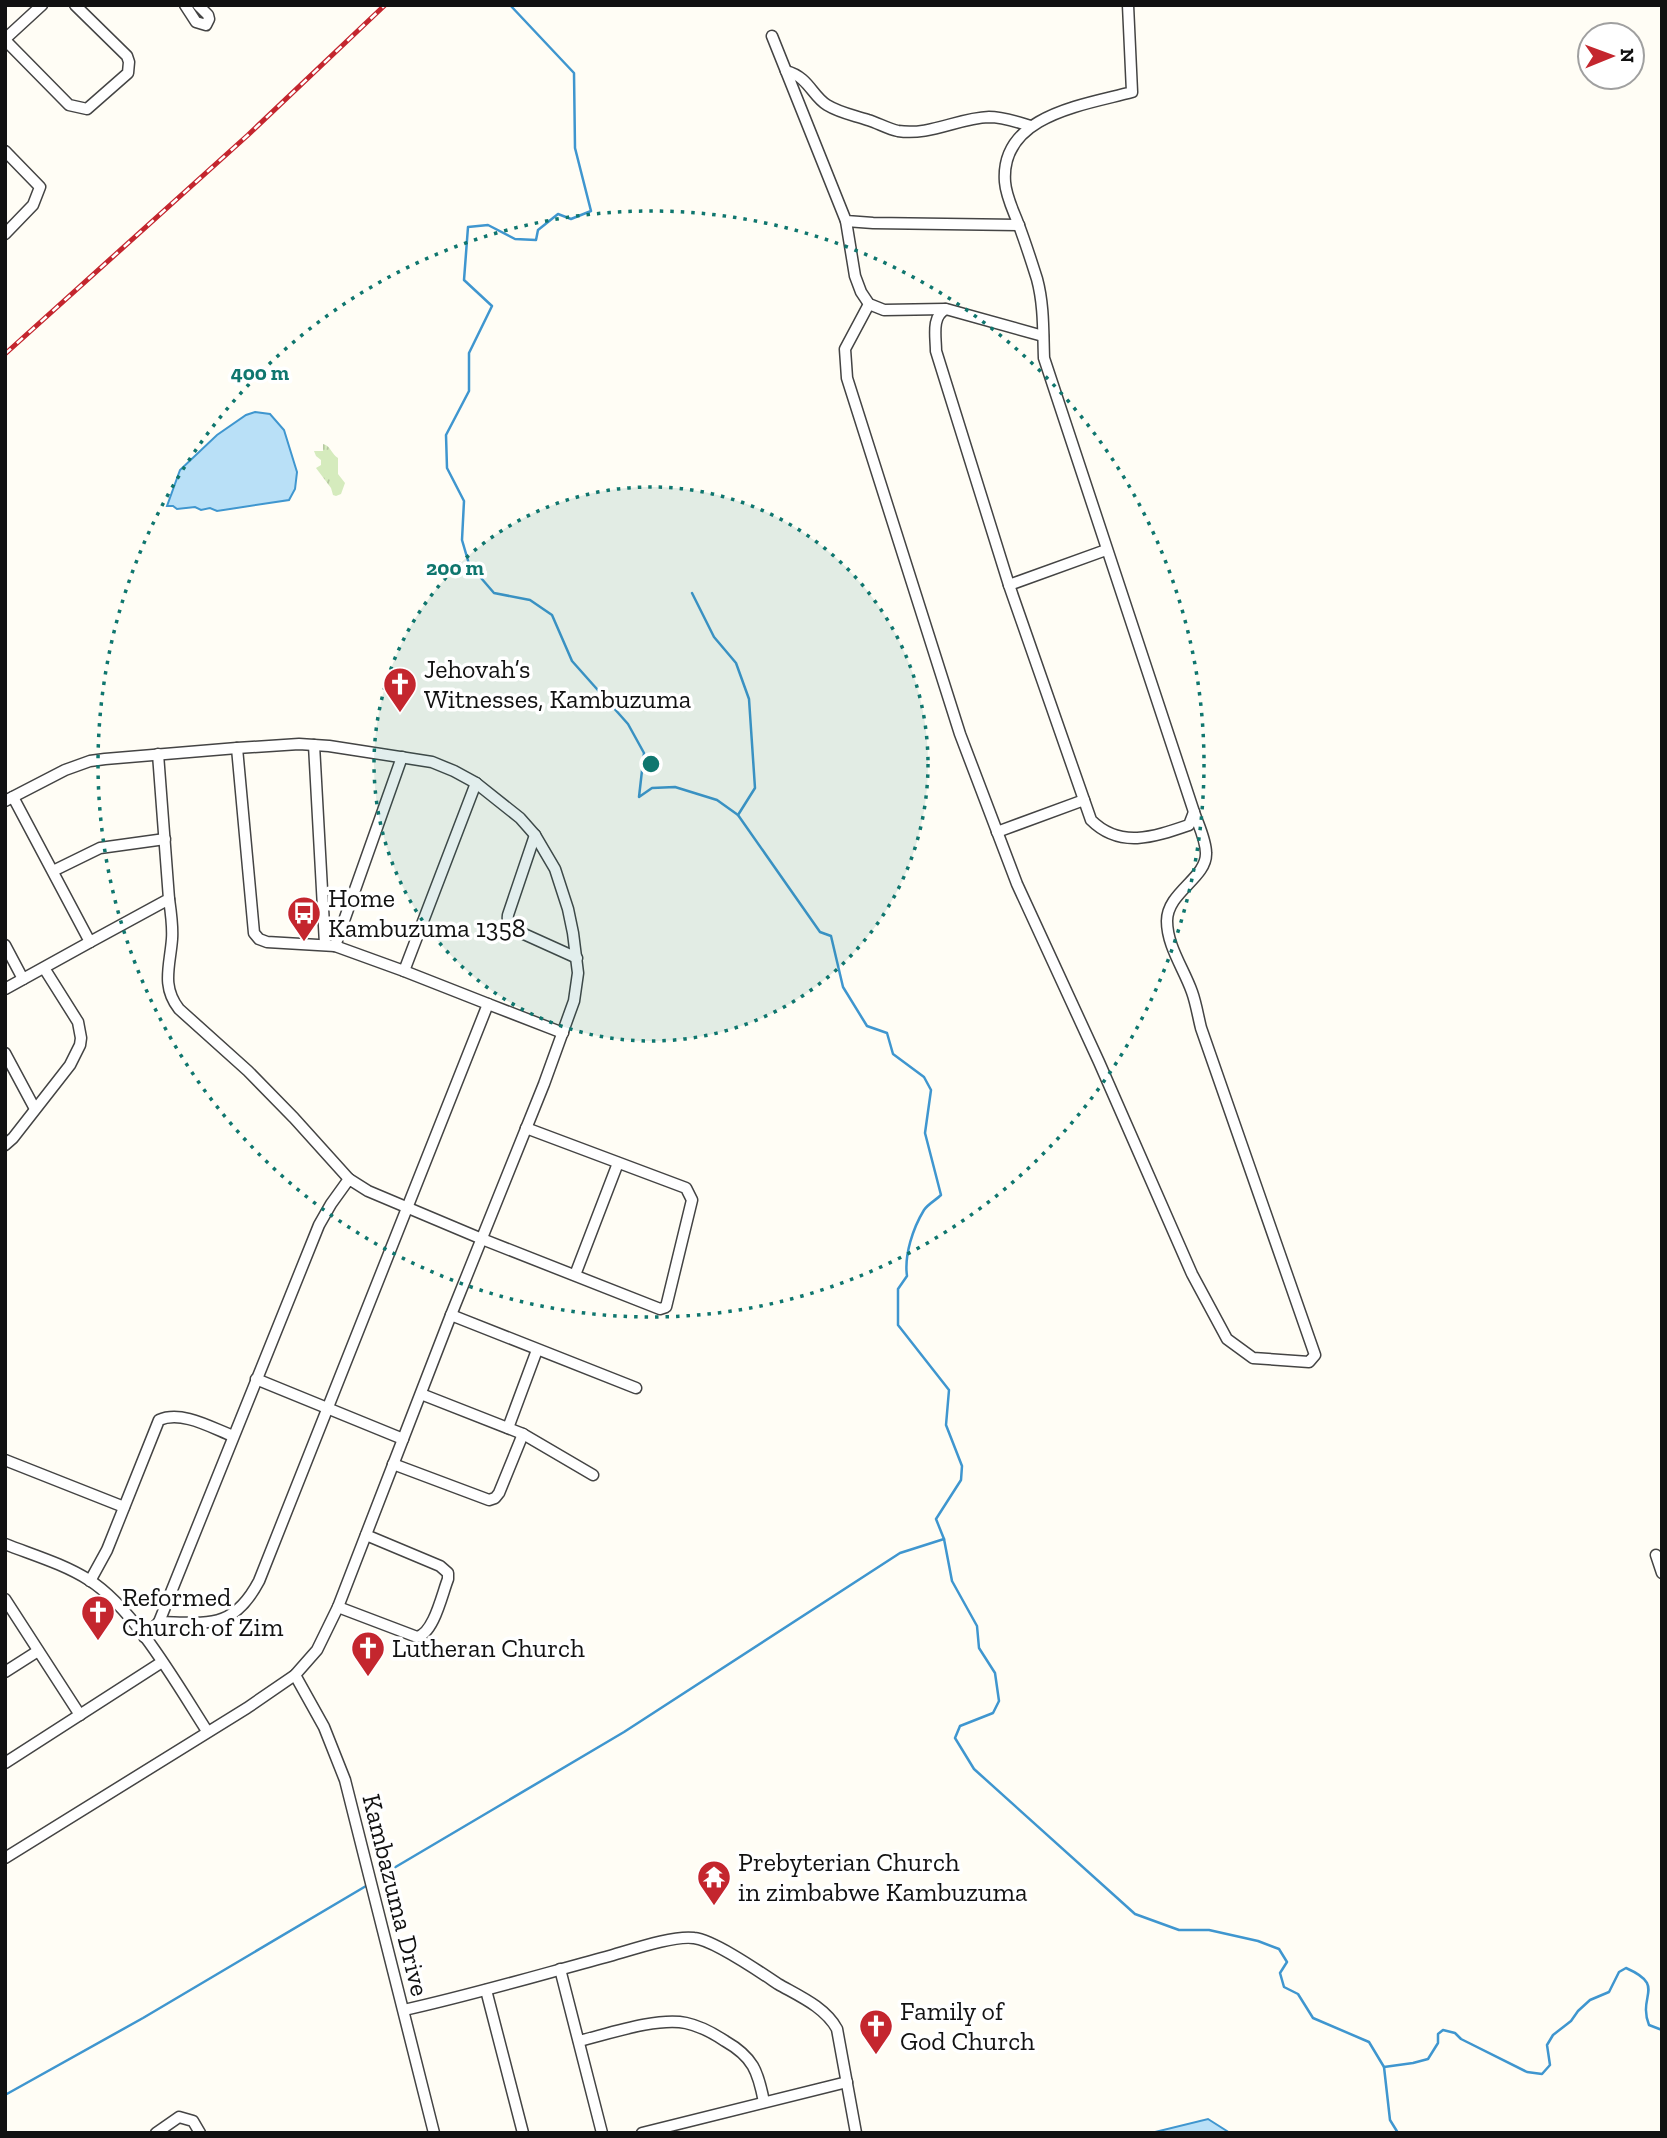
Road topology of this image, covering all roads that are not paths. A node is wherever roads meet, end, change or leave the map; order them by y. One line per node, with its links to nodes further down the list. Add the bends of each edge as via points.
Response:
1 (75, 5): 7 (street, via 129,62 128,72 87,109 69,105)
2 (185, 5): 3 (street, via 196,22 206,25 208,15)
3 (198, 5)
4 (1128, 5): 9 (street, via 1132,92 1058,111)
5 (38, 7): 7 (street)
6 (772, 36): 8 (street)
7 (5, 40)
8 (786, 71): 9 (street, via 809,85 824,104 897,131 932,131 991,117); 11 (street)
9 (1031, 126): 12 (street, via 1016,141 1006,164 1005,183)
10 (5, 151): 13 (street, via 40,187 33,205)
11 (846, 220): 12 (street); 14 (street, via 855,276)
12 (1019, 225): 16 (street, via 1037,280)
13 (5, 234)
14 (869, 304): 15 (street, via 884,310); 27 (street, via 845,349 846,377 960,734)
15 (946, 309): 16 (street); 18 (street, via 936,318 936,351)
16 (1043, 336): 17 (street, via 1044,358)
17 (1106, 550): 18 (street); 26 (street)
18 (1009, 585): 25 (street)
19 (314, 745): 20 (street); 22 (street); 34 (street)
20 (237, 748): 21 (street); 34 (street, via 254,933 267,942)
21 (158, 754): 24 (street, via 90,761); 29 (street)
22 (402, 757): 23 (street, via 443,766); 34 (street)
23 (476, 783): 28 (street); 37 (street)
24 (9, 799): 30 (street)
25 (1084, 800): 26 (street, via 1091,820 1115,836 1142,838 1167,833 1189,825); 27 (street)
26 (1194, 812): 27 (street, via 1207,855 1201,870 1169,908 1170,940 1193,993 1201,1028 1315,1355 1309,1362 1253,1358 1227,1339 1192,1274)
27 (997, 832)
28 (535, 835): 35 (street, via 555,869); 35 (street, via 507,921 515,930)
29 (165, 839): 30 (street, via 100,848); 31 (street)
30 (53, 871): 32 (street)
31 (169, 899): 32 (street); 47 (street, via 172,936 167,984 172,1000 248,1071)
32 (90, 942): 36 (street)
33 (5, 945): 38 (street)
34 (330, 945): 37 (street)
35 (577, 958): 41 (street, via 577,988)
36 (44, 968): 38 (street); 43 (street, via 78,1022 82,1038 76,1055)
37 (404, 971): 40 (street)
38 (23, 979): 39 (street)
39 (5, 989)
40 (488, 1004): 41 (street); 48 (street)
41 (563, 1033): 44 (street)
42 (5, 1053): 43 (street)
43 (35, 1109): 45 (street)
44 (526, 1128): 46 (street); 49 (street)
45 (5, 1145)
46 (618, 1163): 50 (street); 50 (street, via 685,1188 692,1200 666,1307 660,1309)
47 (349, 1179): 48 (street); 53 (street, via 319,1225)
48 (406, 1207): 49 (street); 56 (street)
49 (482, 1239): 50 (street); 51 (street)
50 (575, 1275)
51 (451, 1315): 52 (street); 55 (street)
52 (537, 1350): 54 (street); 57 (street)
53 (256, 1379): 56 (street); 59 (street)
54 (636, 1388)
55 (421, 1394): 57 (street); 60 (street)
56 (327, 1408): 60 (street); 72 (street, via 259,1581 245,1603 215,1622)
57 (508, 1427): 58 (street)
58 (523, 1434): 62 (street, via 499,1493 489,1500); 63 (street)
59 (233, 1436): 64 (street, via 181,1417 159,1420); 72 (street)
60 (403, 1439): 62 (street)
61 (5, 1460): 64 (street)
62 (393, 1464): 65 (street)
63 (593, 1475)
64 (124, 1507): 69 (street)
65 (366, 1535): 71 (street); 71 (street, via 448,1573 431,1625 417,1637)
66 (5, 1544): 69 (street)
67 (1656, 1555): 68 (street)
68 (1662, 1573)
69 (90, 1581): 73 (street)
70 (5, 1599): 74 (street)
71 (338, 1608): 77 (street, via 317,1650)
72 (159, 1622): 73 (street)
73 (144, 1636): 75 (street)
74 (38, 1651): 76 (street); 78 (street)
75 (162, 1662): 78 (street); 79 (street)
76 (5, 1672)
77 (295, 1675): 79 (street); 84 (street, Kambazuma Drive, via 324,1727 345,1780)
78 (80, 1715): 80 (street)
79 (208, 1731): 81 (street)
80 (5, 1763)
81 (5, 1858)
82 (561, 1969): 83 (street); 85 (street); 86 (street, via 678,1939 706,1941 832,2019)
83 (486, 1990): 84 (street); 91 (street)
84 (404, 2010): 90 (street, Kambazuma Drive)
85 (579, 2041): 87 (street, via 662,2023 684,2023 709,2031 749,2057); 92 (street)
86 (847, 2082): 87 (street); 94 (street)
87 (764, 2102): 93 (street)
88 (156, 2133): 89 (street, via 179,2117 193,2121)
89 (200, 2133)
90 (434, 2133)
91 (523, 2133)
92 (602, 2133)
93 (642, 2133)
94 (856, 2133)

